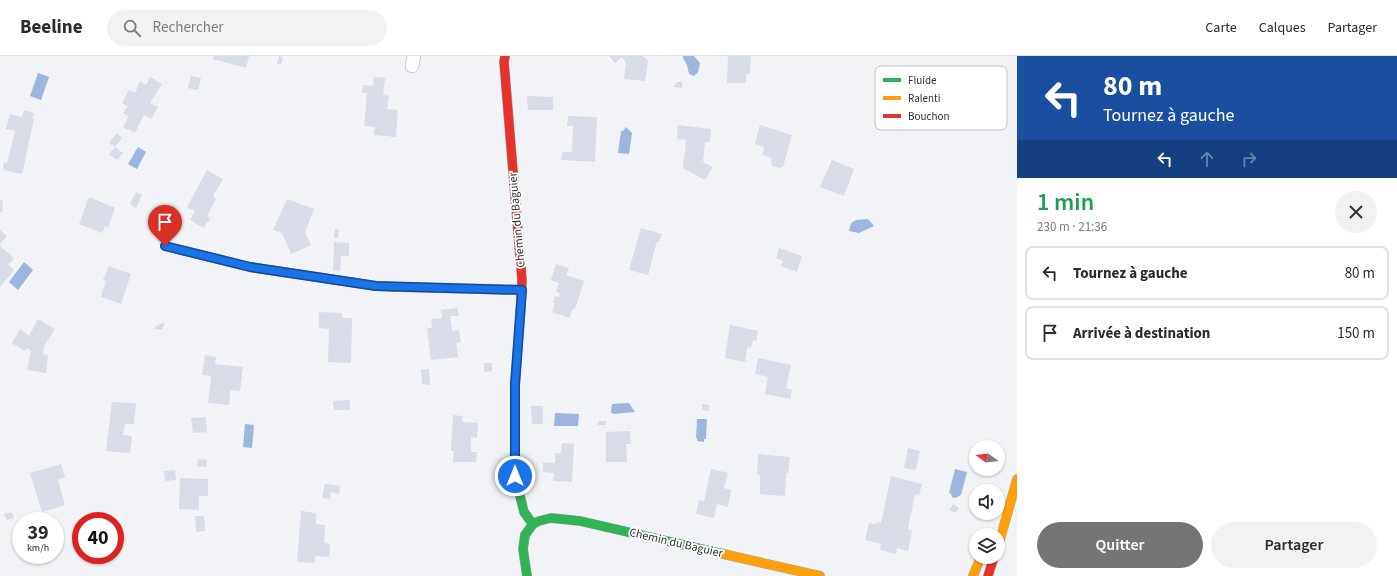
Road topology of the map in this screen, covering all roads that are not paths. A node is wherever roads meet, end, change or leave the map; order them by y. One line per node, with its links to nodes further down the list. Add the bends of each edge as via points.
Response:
1 (505, 56): 3 (street, Chemin du Baguier)
2 (165, 246): 3 (street, via 250,267 376,286)
3 (522, 290): 6 (street, Chemin du Baguier, via 515,385 515,476 524,512)
4 (1017, 479): 5 (street)
5 (1013, 490): 7 (street); 8 (street)
6 (532, 523): 11 (street, Chemin du Baguier, via 541,518 561,518); 12 (street, via 523,544)
7 (994, 528)
8 (1003, 528)
9 (978, 564): 14 (street)
10 (992, 564): 15 (street)
11 (768, 570): 13 (street, Chemin du Baguier)
12 (527, 576)
13 (820, 576)
14 (972, 576)
15 (988, 576)

